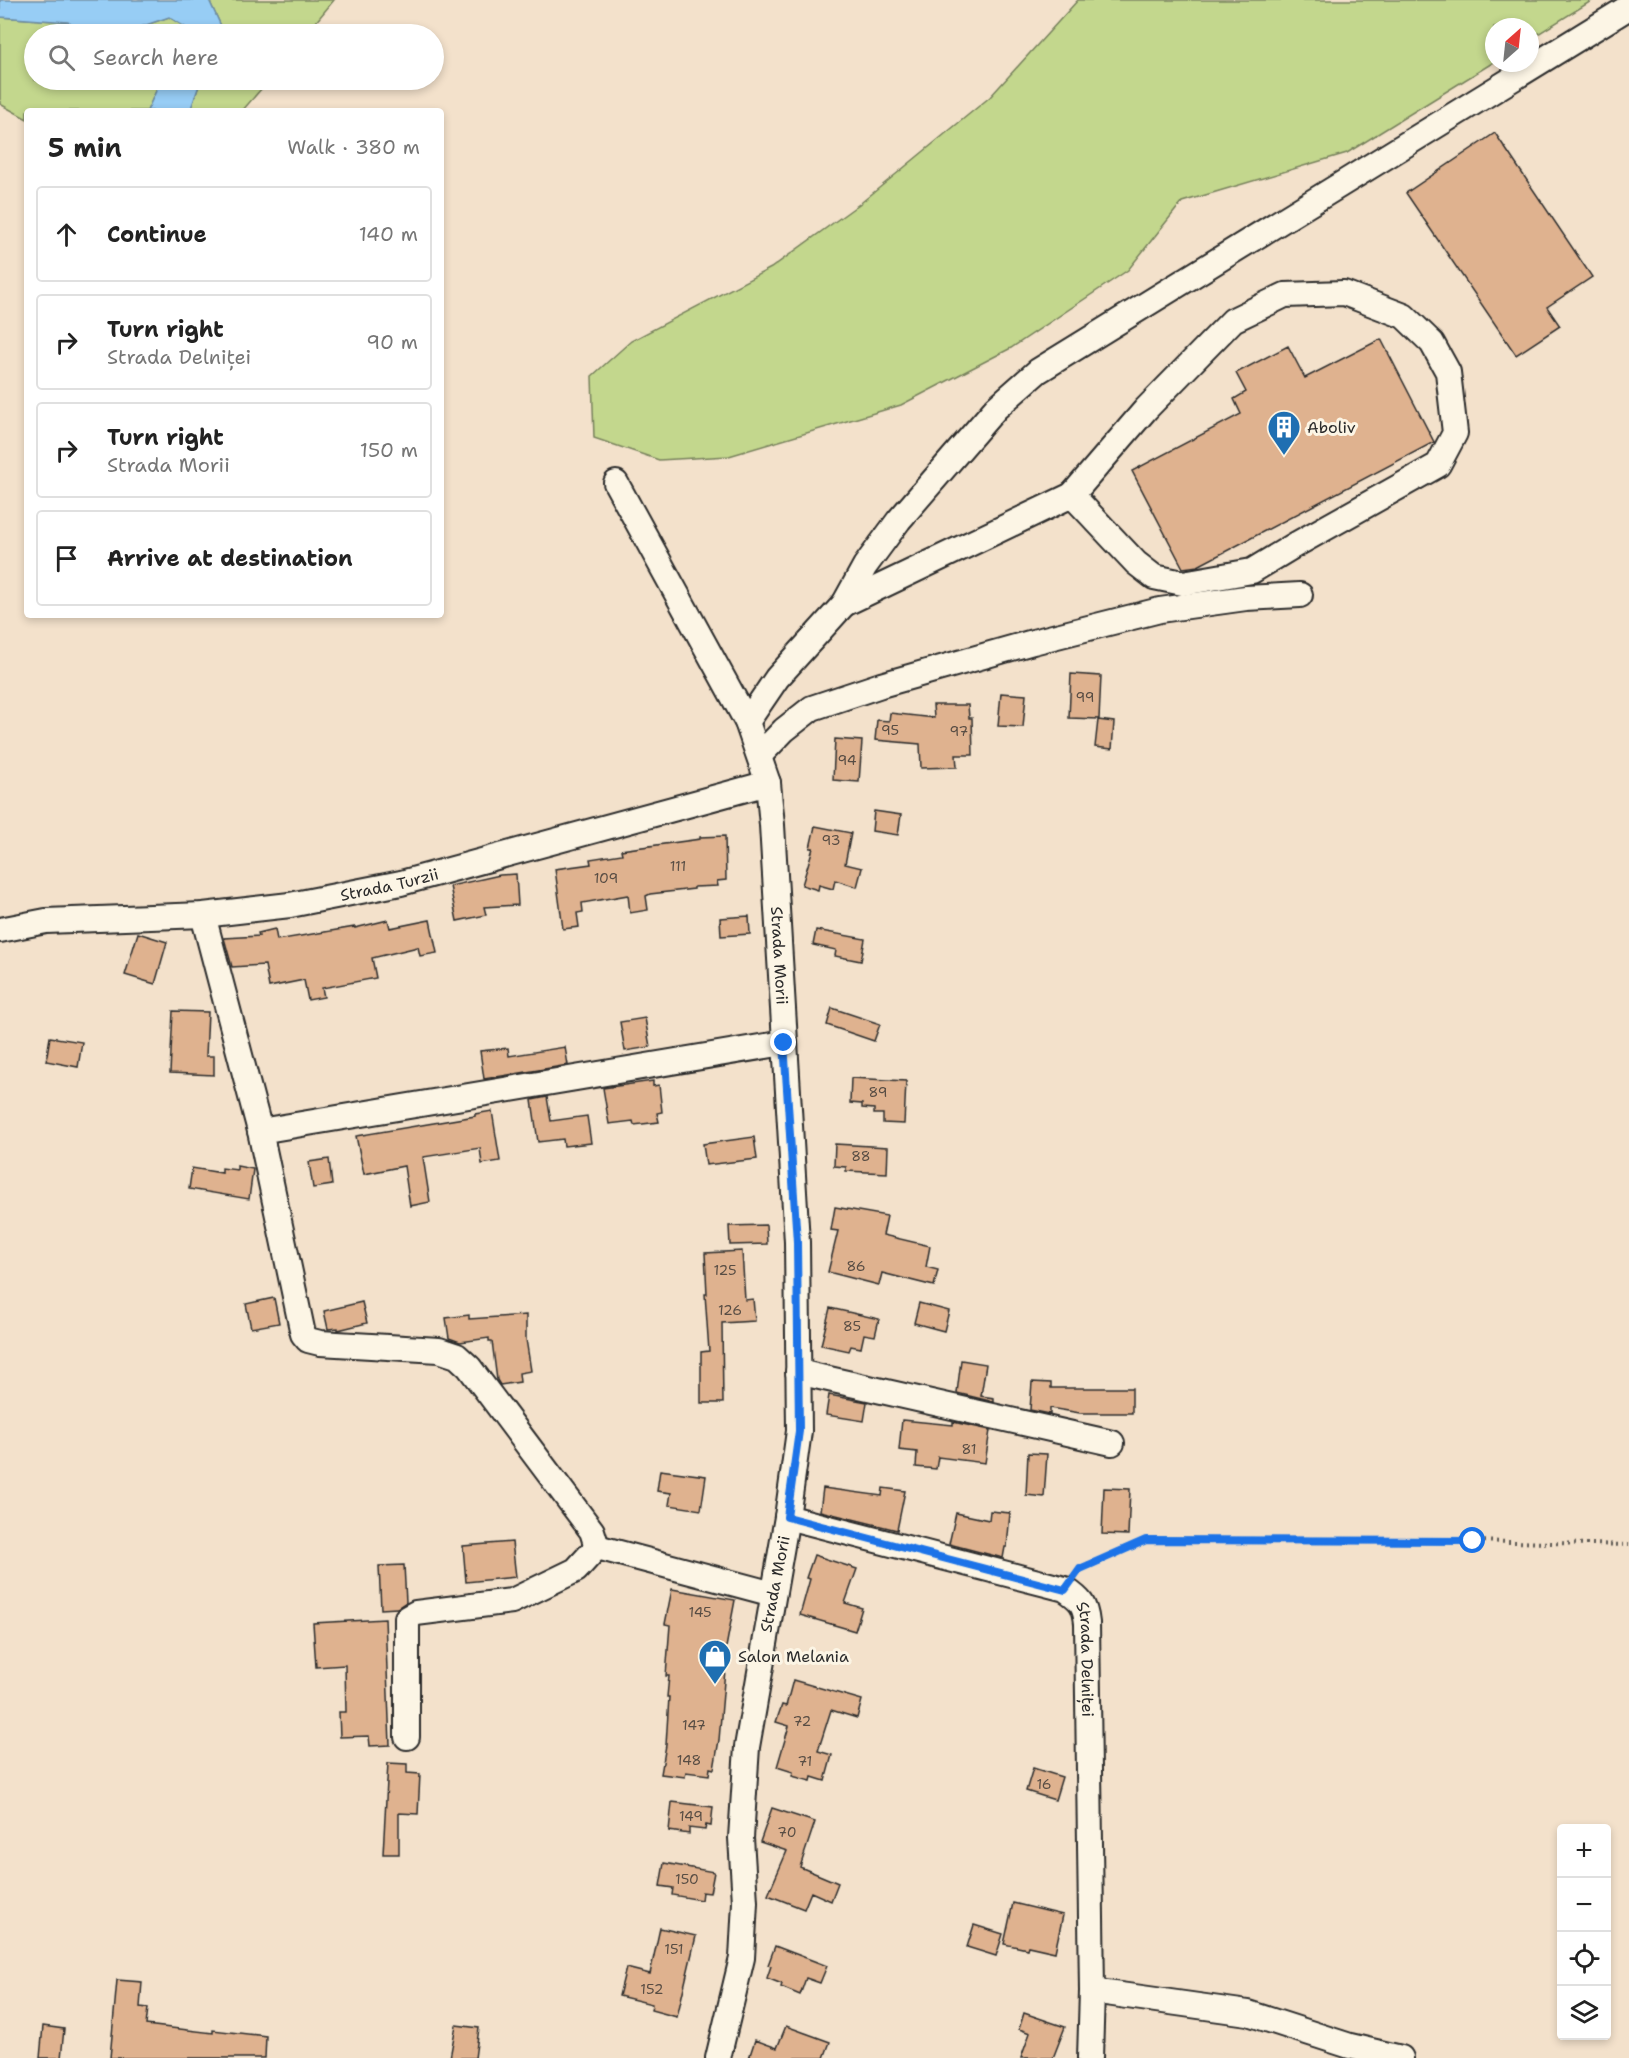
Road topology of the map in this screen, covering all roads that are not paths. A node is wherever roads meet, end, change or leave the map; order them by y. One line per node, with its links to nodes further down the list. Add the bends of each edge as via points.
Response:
1 (1629, 7): 5 (street, via 1038,371 996,408 899,520 865,566)
2 (616, 483): 6 (street, Strada Morii)
3 (1072, 495): 3 (street, via 1146,409 1233,320 1285,295 1344,293 1404,316 1432,343 1448,372 1455,433 1438,465 1252,571 1183,583 1154,577); 5 (street)
4 (1300, 596): 7 (street, via 1245,598 1160,610 881,685 812,708 784,729)
5 (844, 604): 6 (street, via 777,678)
6 (747, 722): 7 (street, Strada Morii)
7 (760, 755): 8 (street, Strada Morii)
8 (768, 783): 9 (street, Strada Turzii, via 401,883 290,905); 11 (street, Strada Morii)
9 (203, 915): 10 (street, Strada Turzii, via 46,921); 12 (street)
10 (0, 930)
11 (784, 1043): 12 (street); 13 (street, Strada Morii, via 797,1242)
12 (260, 1131): 16 (street, via 303,1334 320,1343 439,1350 457,1356 592,1531)
13 (798, 1372): 14 (street); 15 (street, Strada Morii, via 799,1431)
14 (1112, 1443)
15 (787, 1517): 17 (street, Strada Morii); 19 (street, Strada Delniței, via 1065,1590 1079,1599 1086,1610 1087,1623)
16 (597, 1547): 17 (street); 18 (street, via 576,1570 512,1601 407,1617)
17 (773, 1594): 20 (street, Strada Morii, via 747,1747 741,1838 745,1902 742,1958)
18 (407, 1737)
19 (1092, 1990): 21 (street, Strada Delniței); 22 (street, via 1248,2013)
20 (718, 2058)
21 (1090, 2058)
22 (1401, 2058)

